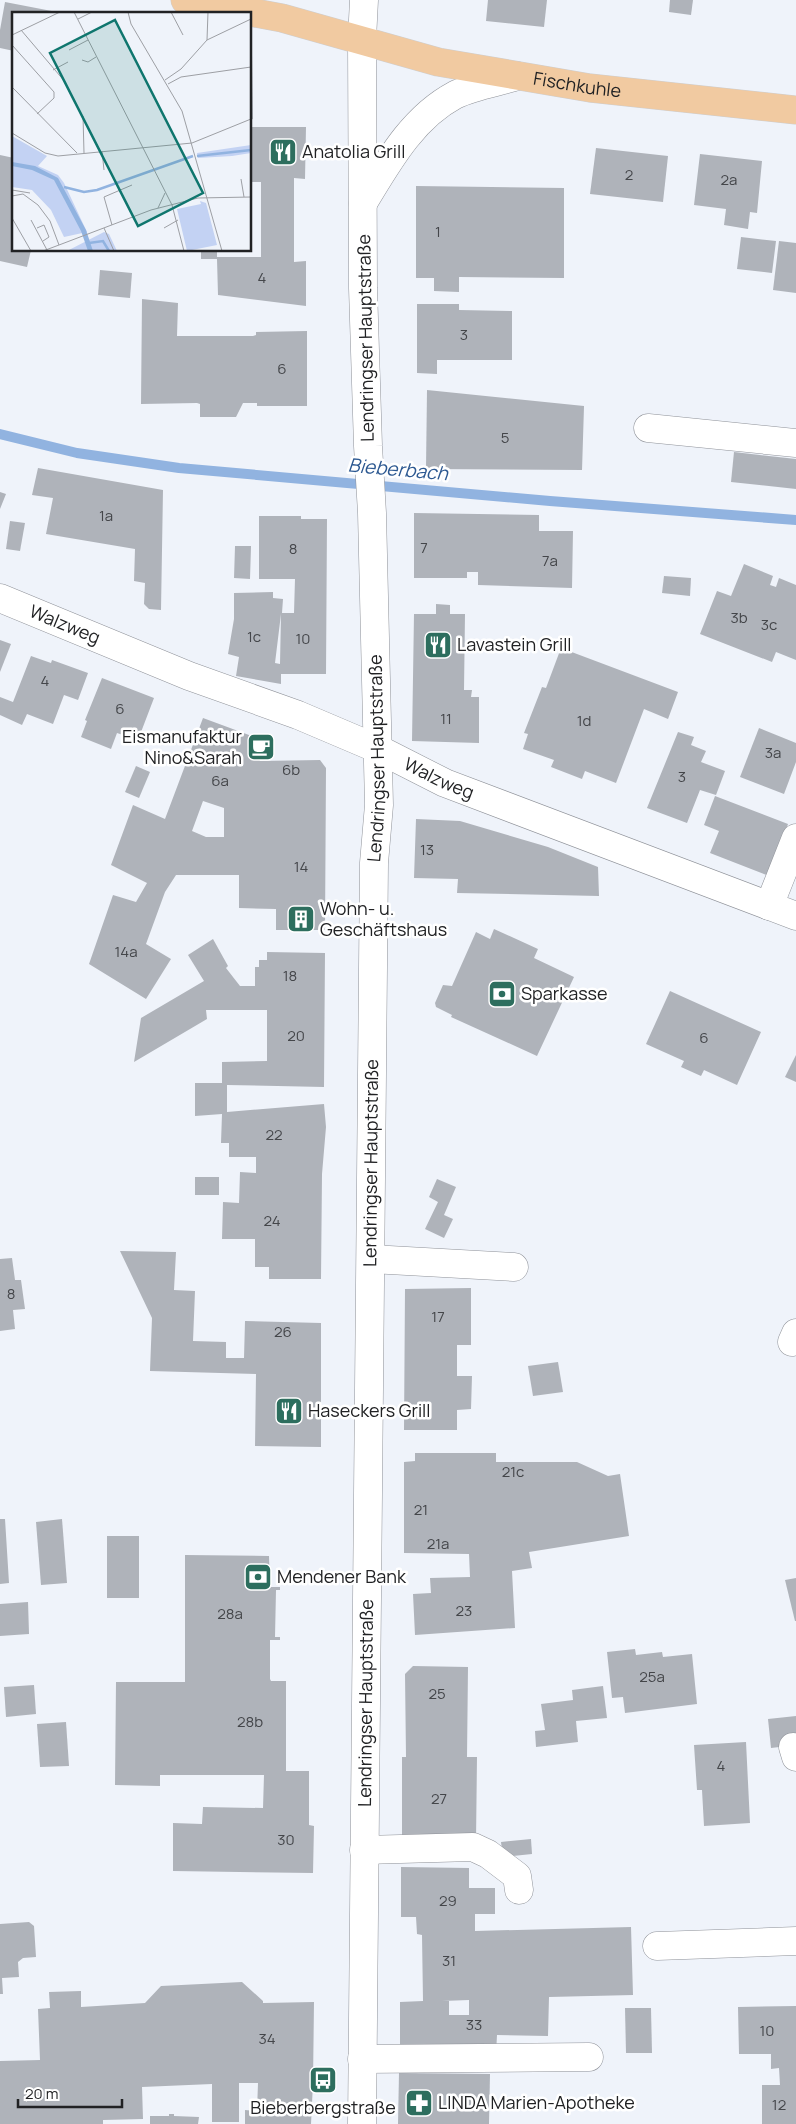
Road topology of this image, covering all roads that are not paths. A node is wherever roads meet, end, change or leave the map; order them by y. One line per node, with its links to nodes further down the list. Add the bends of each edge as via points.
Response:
1 (185, 0): 3 (main road, Fischkuhle)
2 (364, 0): 5 (street, Lendringser Hauptstraße)
3 (250, 12)
4 (251, 12): 5 (main road, Fischkuhle)
5 (362, 39): 6 (main road, Fischkuhle, via 438,62); 8 (street, Lendringser Hauptstraße)
6 (518, 76): 7 (main road, Fischkuhle, via 590,88); 8 (street, via 456,95 420,120)
7 (796, 110)
8 (363, 202): 12 (street, Lendringser Hauptstraße)
9 (648, 428): 10 (street)
10 (796, 443)
11 (0, 598): 12 (street, Walzweg)
12 (378, 749): 14 (street, Walzweg, via 445,783); 16 (street, Lendringser Hauptstraße)
13 (796, 838): 14 (street)
14 (769, 906): 15 (street, Walzweg)
15 (796, 916)
16 (371, 1259): 17 (street); 18 (street, Lendringser Hauptstraße)
17 (514, 1267)
18 (364, 1850): 19 (street, via 473,1847 517,1876); 23 (street, Lendringser Hauptstraße)
19 (519, 1890)
20 (796, 1941): 21 (street)
21 (657, 1946)
22 (589, 2058): 23 (street)
23 (362, 2059): 24 (street, Lendringser Hauptstraße)
24 (362, 2124)

